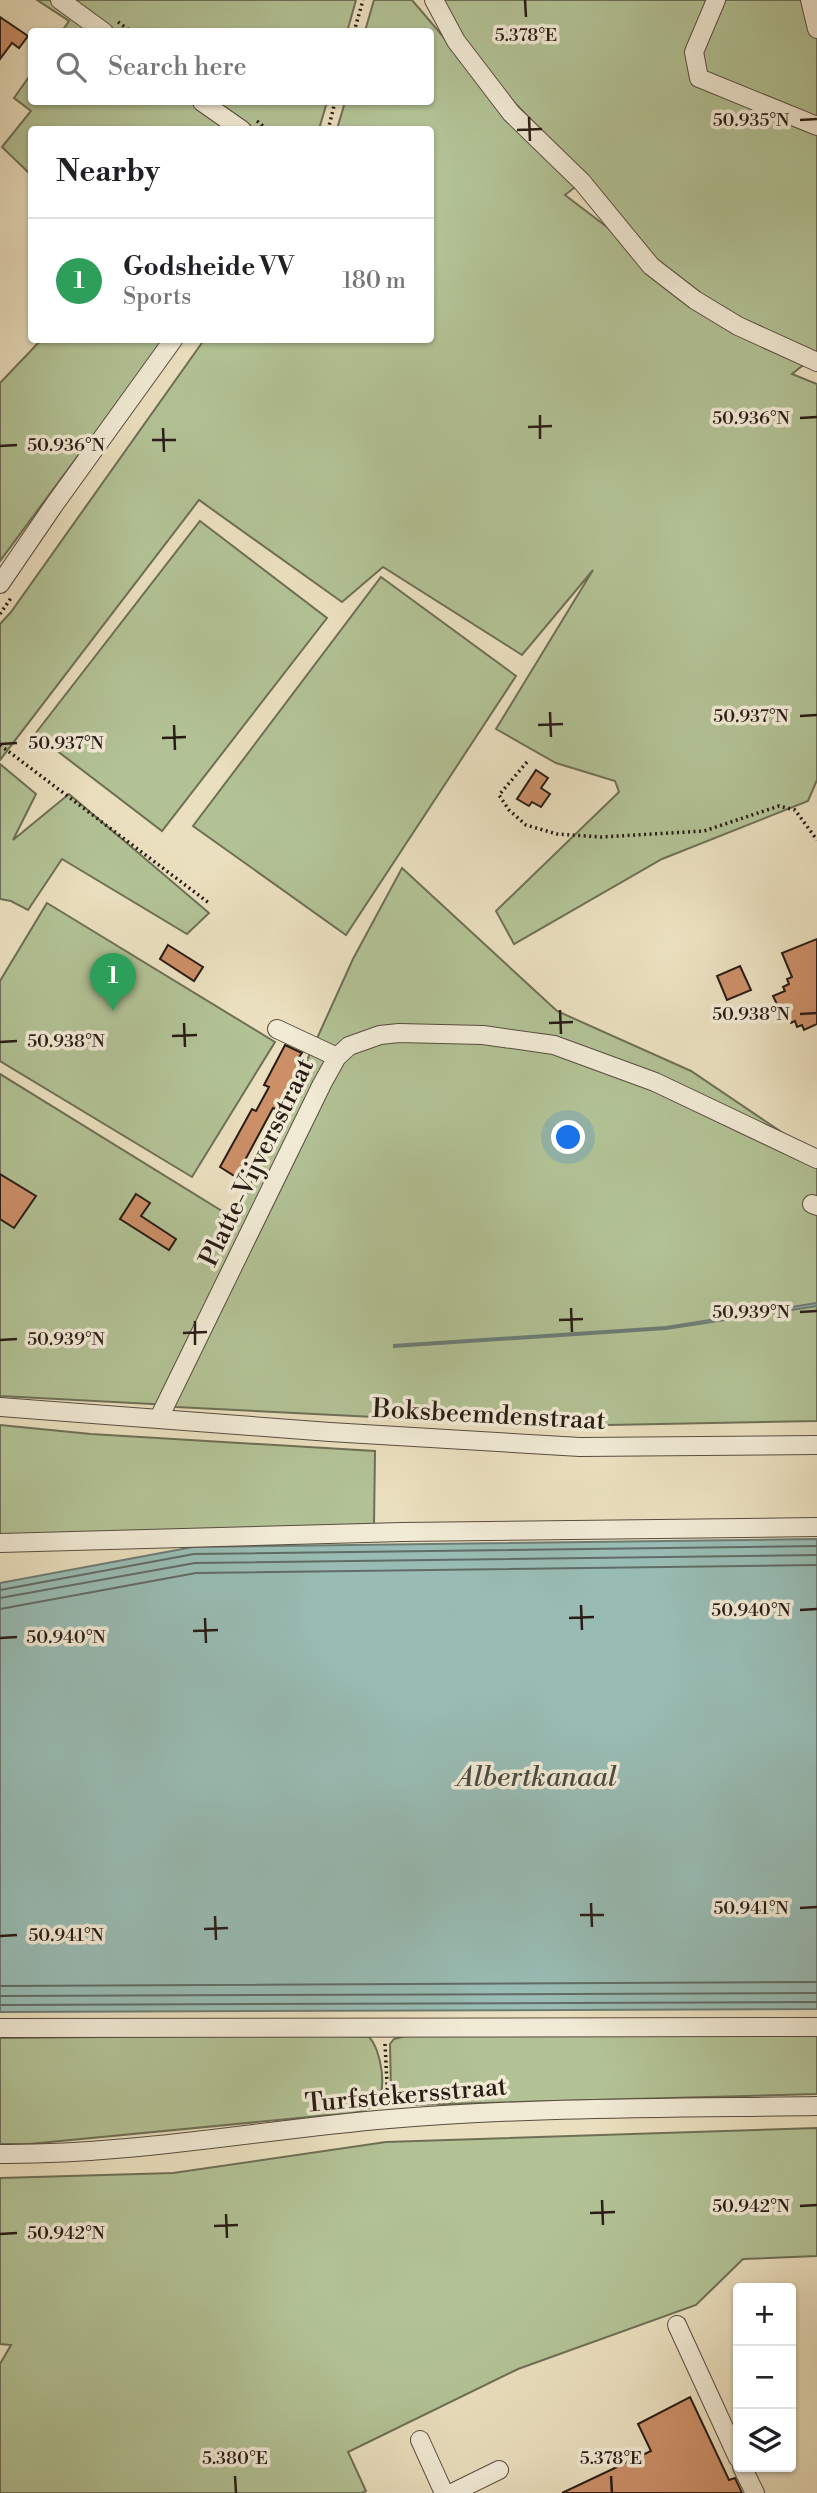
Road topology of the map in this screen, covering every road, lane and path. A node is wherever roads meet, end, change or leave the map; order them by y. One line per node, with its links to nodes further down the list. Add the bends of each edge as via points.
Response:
1 (60, 0): 6 (street)
2 (363, 0): 7 (path)
3 (434, 0): 15 (street, via 456,41 511,113 582,182 652,266 738,326)
4 (716, 0): 13 (street, via 694,52 699,78)
5 (810, 0): 8 (street)
6 (98, 28)
7 (355, 28)
8 (817, 29)
9 (206, 105): 11 (street)
10 (334, 105): 12 (path)
11 (236, 126)
12 (329, 126)
13 (817, 126)
14 (171, 343): 16 (street)
15 (817, 362)
16 (0, 584)
17 (0, 745): 20 (path)
18 (527, 762): 19 (path, via 499,795 526,825 557,834 601,837 704,831 779,806 796,810)
19 (817, 840)
20 (209, 903)
21 (277, 1029): 22 (street)
22 (337, 1057): 23 (street, Platte-Vijversstraat, via 364,1040 399,1033 483,1035 554,1045 654,1082); 25 (street, Platte-Vijversstraat)
23 (817, 1159)
24 (0, 1407): 25 (street)
25 (159, 1418): 26 (street, Boksbeemdenstraat, via 580,1447)
26 (817, 1445)
27 (817, 1527): 28 (street)
28 (0, 1543)
29 (817, 2027): 31 (street)
30 (0, 2028): 31 (street)
31 (384, 2029): 33 (path)
32 (817, 2106): 33 (street, Turfstekersstraat, via 583,2109)
33 (389, 2119): 34 (street, Turfstekersstraat, via 44,2155)
34 (0, 2154)
35 (677, 2325): 37 (street)
36 (420, 2440): 40 (street)
37 (733, 2447)
38 (499, 2470): 41 (street)
39 (744, 2472): 42 (street)
40 (444, 2493)
41 (452, 2493)
42 (755, 2493)

